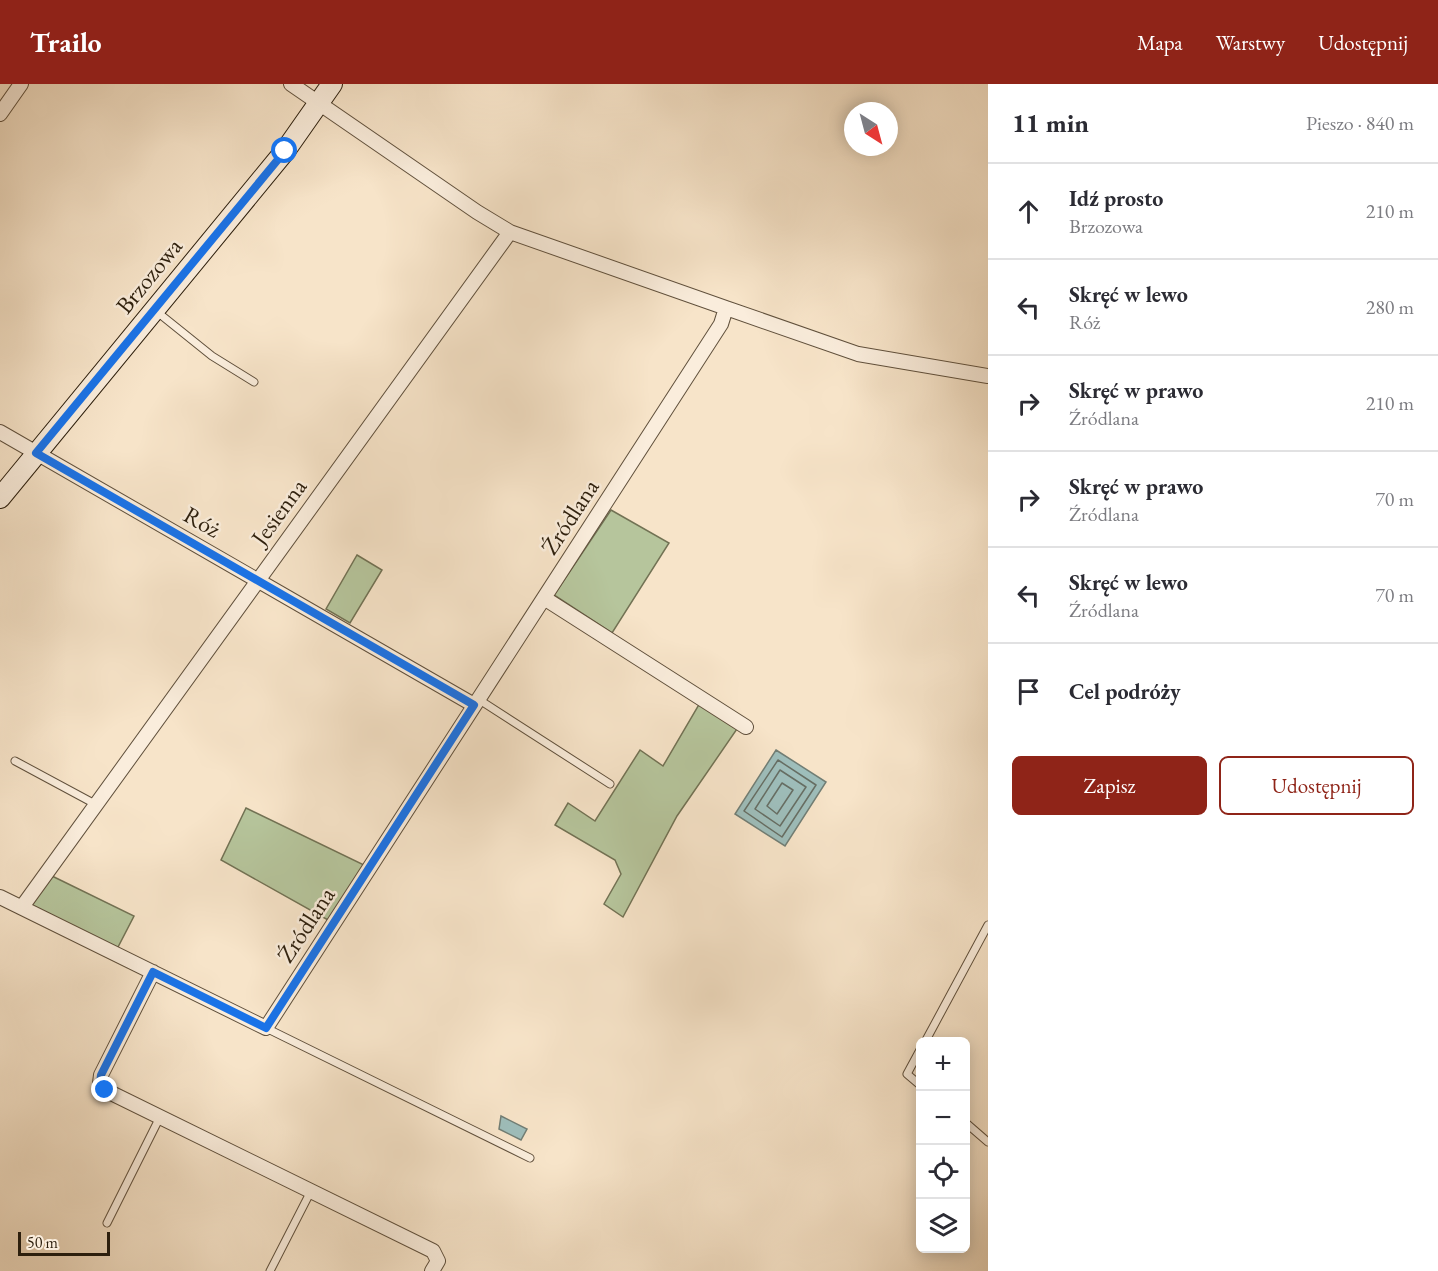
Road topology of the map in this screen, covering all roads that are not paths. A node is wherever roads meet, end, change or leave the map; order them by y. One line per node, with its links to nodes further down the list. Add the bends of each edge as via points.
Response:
1 (21, 84): 5 (street)
2 (291, 84): 4 (street)
3 (332, 84): 4 (street, Brzozowa)
4 (320, 104): 6 (street); 8 (street, Brzozowa)
5 (0, 114)
6 (510, 231): 7 (street); 14 (street, Jesienna)
7 (726, 308): 9 (street, via 858,354); 15 (street, Źródlana, via 721,324)
8 (154, 310): 10 (lane, via 212,356); 12 (street, Brzozowa)
9 (988, 376)
10 (254, 382)
11 (0, 432): 12 (street, Róż)
12 (36, 453): 13 (street, Brzozowa); 14 (street, Róż)
13 (0, 498)
14 (257, 579): 16 (street, Róż); 20 (street, Jesienna)
15 (544, 597): 16 (street, Źródlana); 17 (street)
16 (476, 702): 19 (lane); 25 (street, Źródlana)
17 (746, 727)
18 (15, 761): 20 (lane)
19 (610, 784)
20 (95, 804): 22 (street, Jesienna)
21 (0, 897): 22 (street)
22 (21, 907): 24 (street)
23 (988, 925): 26 (lane)
24 (153, 972): 25 (street); 29 (street, via 100,1083 105,1090)
25 (266, 1028): 32 (lane)
26 (927, 1037)
27 (916, 1059): 28 (lane, via 907,1074)
28 (916, 1081)
29 (160, 1117): 33 (street); 34 (lane)
30 (970, 1126): 31 (lane)
31 (988, 1142)
32 (530, 1158)
33 (311, 1191): 35 (lane); 36 (street, via 433,1251 438,1261)
34 (107, 1223)
35 (270, 1271)
36 (432, 1271)

